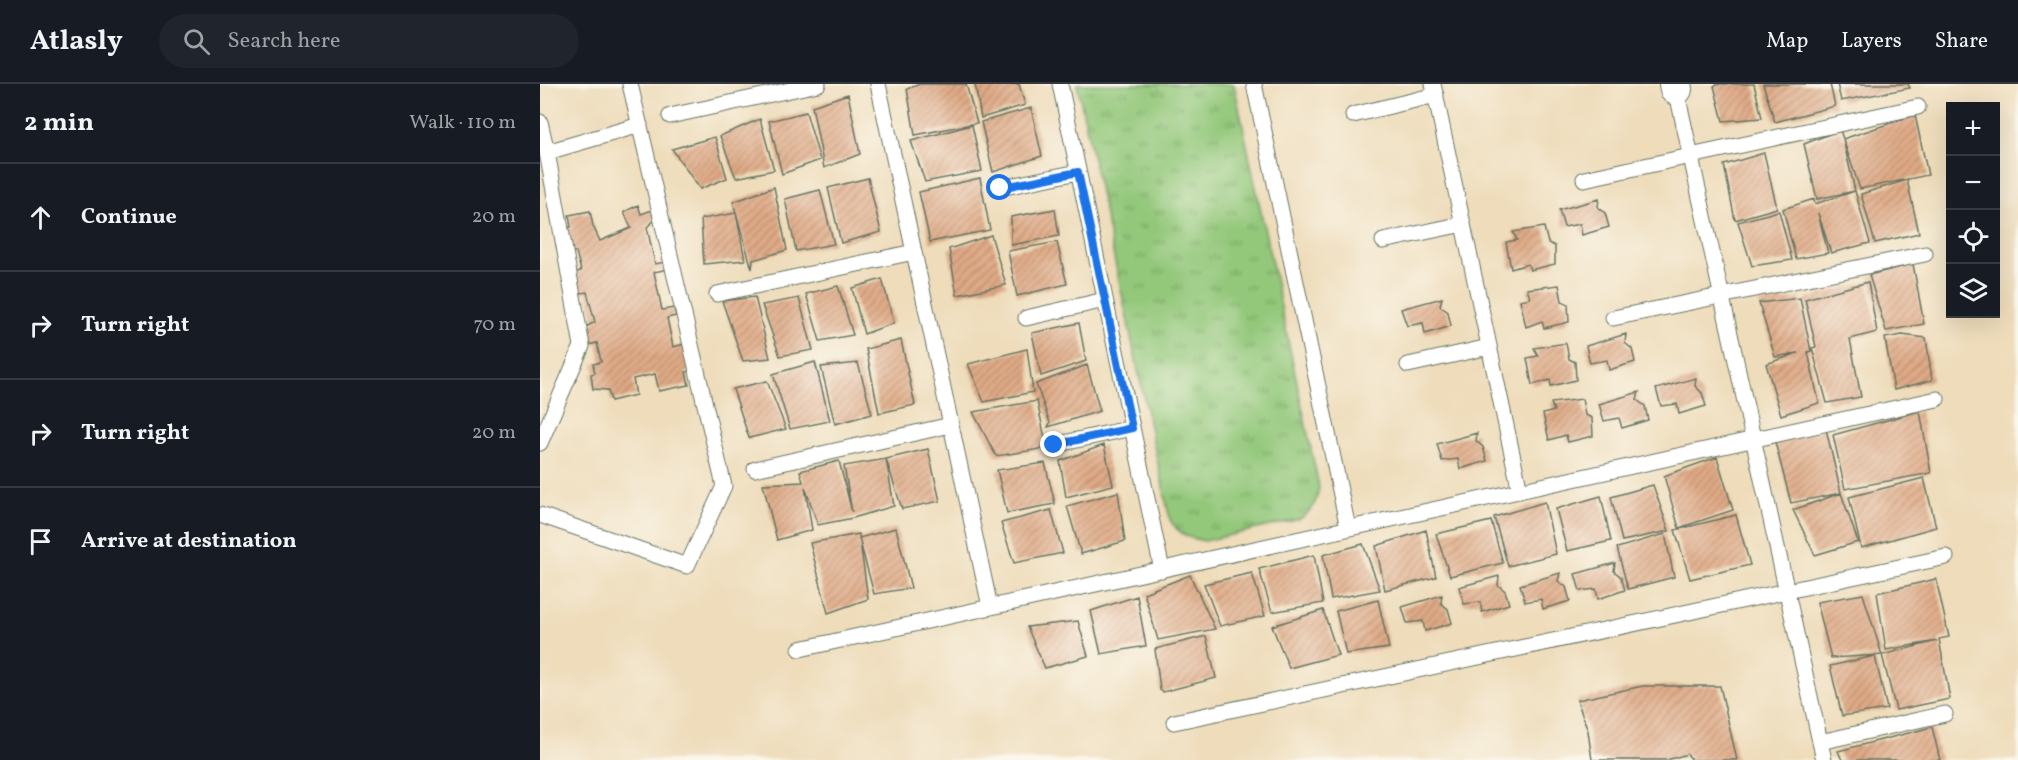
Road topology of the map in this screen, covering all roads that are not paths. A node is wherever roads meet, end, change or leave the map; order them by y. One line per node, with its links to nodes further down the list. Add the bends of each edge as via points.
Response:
1 (630, 84): 12 (lane)
2 (818, 84): 10 (lane)
3 (878, 84): 20 (lane)
4 (1060, 84): 15 (lane)
5 (1254, 84): 38 (lane)
6 (1676, 86): 14 (lane)
7 (1435, 90): 9 (lane); 18 (lane)
8 (1918, 107): 14 (lane)
9 (1353, 115)
10 (670, 116)
11 (540, 122): 13 (lane)
12 (640, 125): 13 (lane); 37 (lane, via 724,486 687,566)
13 (547, 152): 33 (lane, via 582,346)
14 (1692, 156): 16 (lane); 23 (lane)
15 (1078, 172): 17 (lane); 24 (lane)
16 (1584, 179)
17 (1000, 188)
18 (1463, 224): 19 (lane); 27 (lane)
19 (1383, 241)
20 (914, 252): 22 (lane); 30 (lane)
21 (1925, 254): 23 (lane)
22 (717, 294)
23 (1722, 296): 26 (lane); 32 (lane)
24 (1105, 300): 25 (lane); 31 (lane)
25 (1026, 318)
26 (1613, 318)
27 (1489, 348): 28 (lane); 36 (lane)
28 (1408, 365)
29 (1936, 399): 32 (lane)
30 (951, 425): 35 (lane); 42 (lane)
31 (1132, 428): 34 (lane); 40 (lane)
32 (1754, 439): 36 (lane); 41 (lane)
33 (540, 443)
34 (1054, 445)
35 (754, 469)
36 (1520, 490): 38 (lane)
37 (540, 515)
38 (1348, 528): 40 (lane)
39 (1946, 556): 41 (lane)
40 (1162, 570): 42 (lane)
41 (1787, 591): 45 (lane); 46 (lane)
42 (990, 607): 43 (lane)
43 (800, 649)
44 (1945, 714): 46 (lane)
45 (1174, 722)
46 (1820, 742): 47 (lane)
47 (1824, 760)

